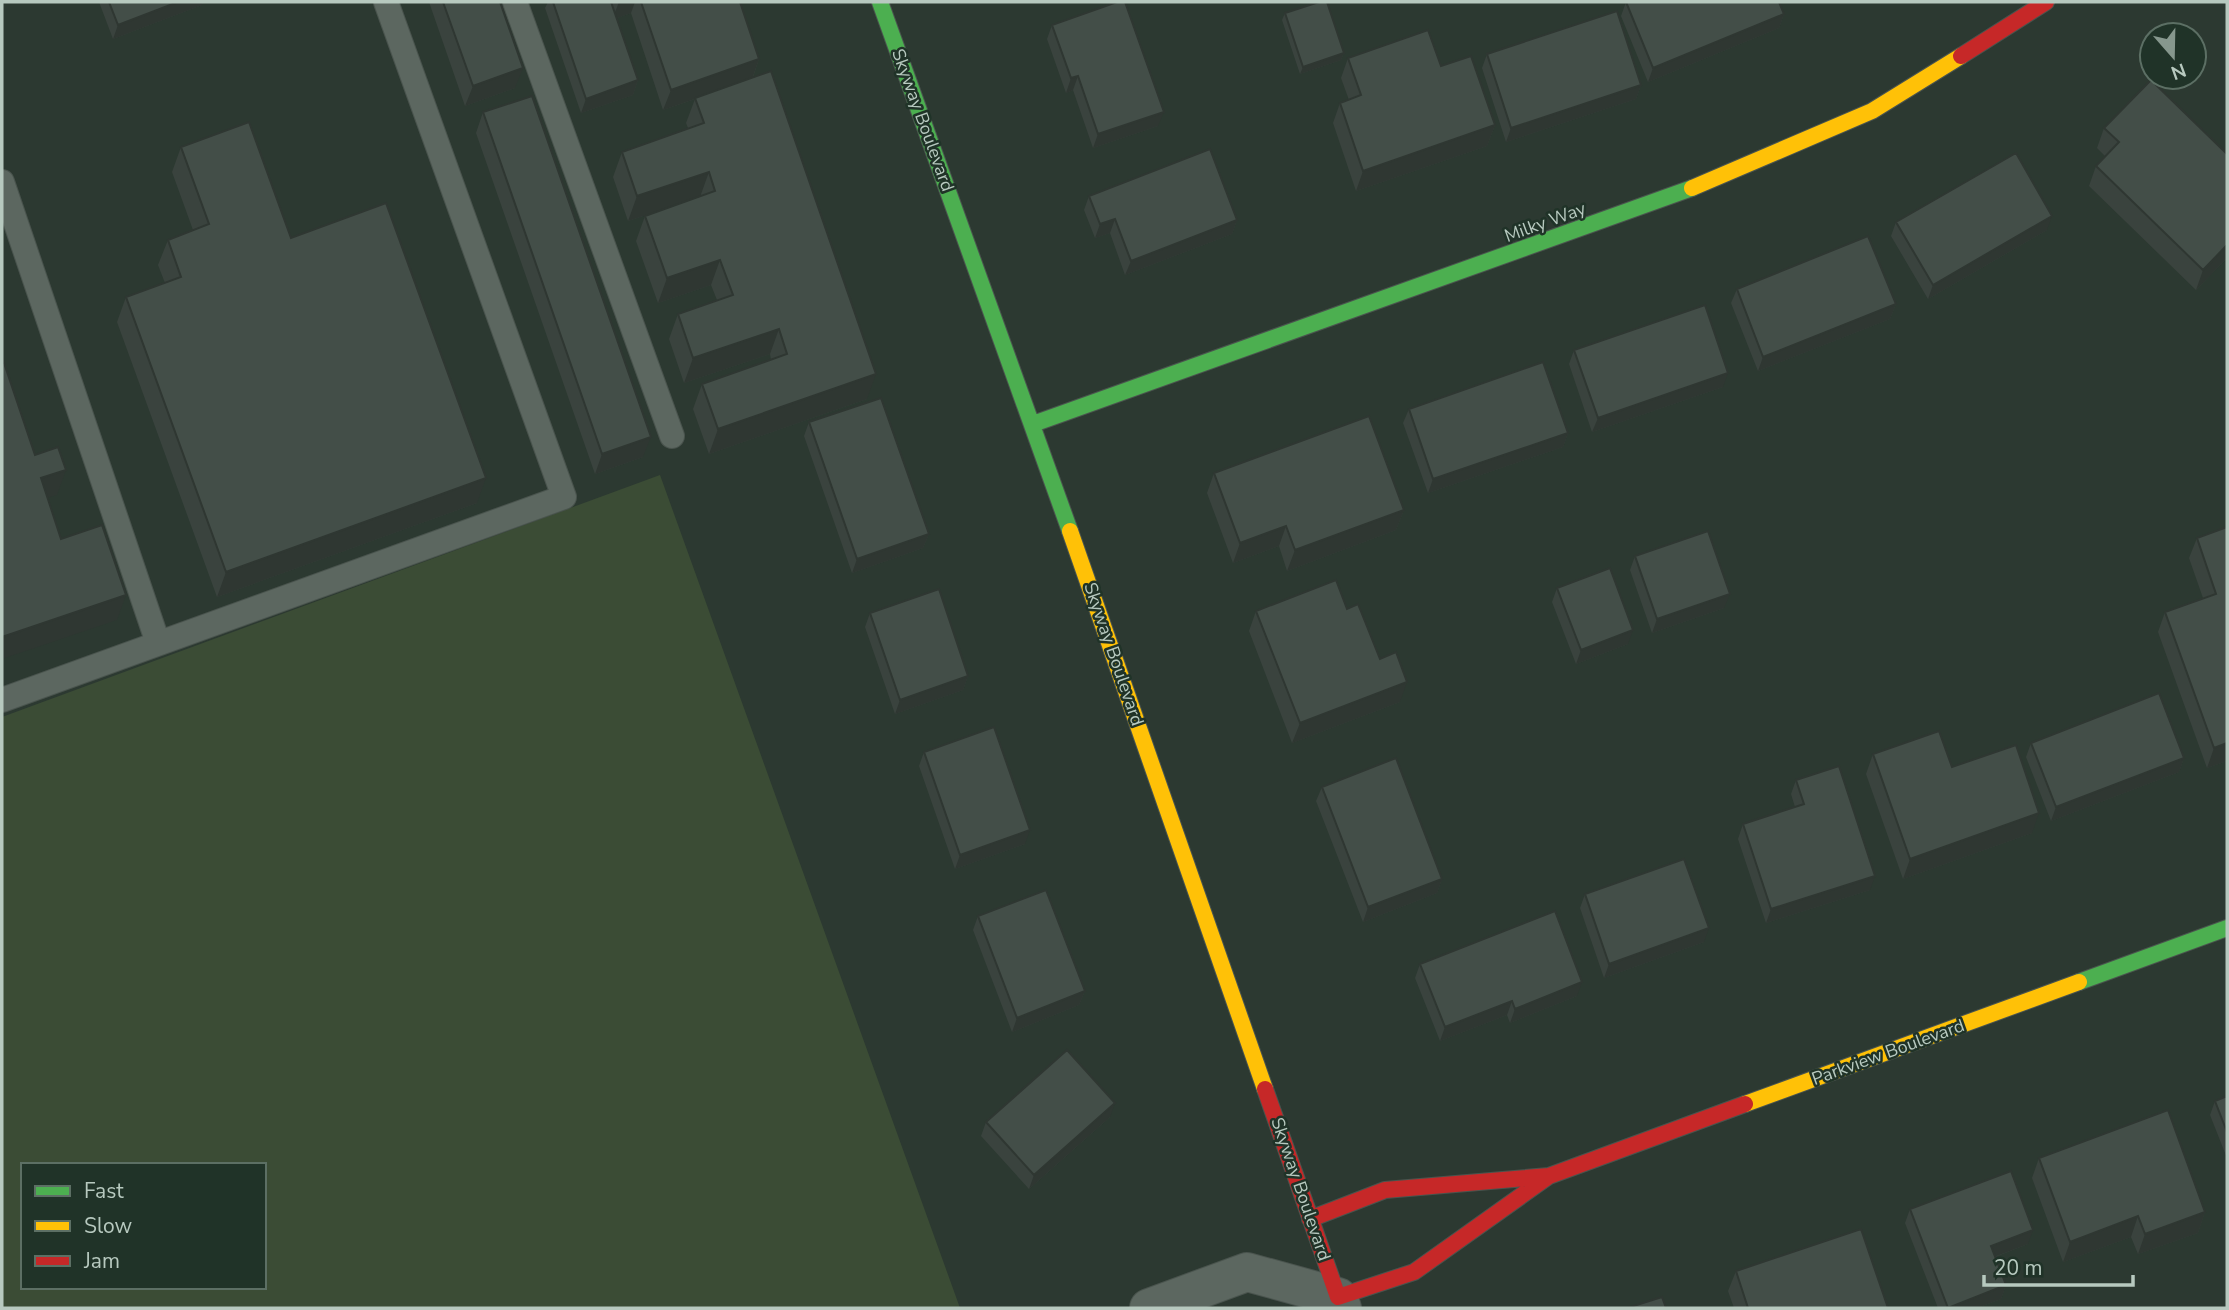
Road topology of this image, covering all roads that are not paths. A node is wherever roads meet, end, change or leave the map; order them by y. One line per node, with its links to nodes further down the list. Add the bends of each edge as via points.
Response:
1 (386, 2): 8 (lane, via 564,497)
2 (515, 2): 7 (lane)
3 (880, 2): 6 (street, Skyway Boulevard)
4 (2046, 2): 6 (street, Milky Way, via 1872,111 1676,195)
5 (2, 182): 8 (lane)
6 (1033, 424): 12 (street, Skyway Boulevard)
7 (672, 436)
8 (158, 643): 9 (lane)
9 (2, 700)
10 (2227, 928): 11 (street, Parkview Boulevard)
11 (1549, 1176): 12 (street, Parkview Boulevard, via 1385,1190); 13 (street, Parkview Boulevard, via 1413,1272)
12 (1310, 1219): 13 (street, Skyway Boulevard)
13 (1340, 1303): 14 (street, via 1247,1272)
14 (1149, 1308)

